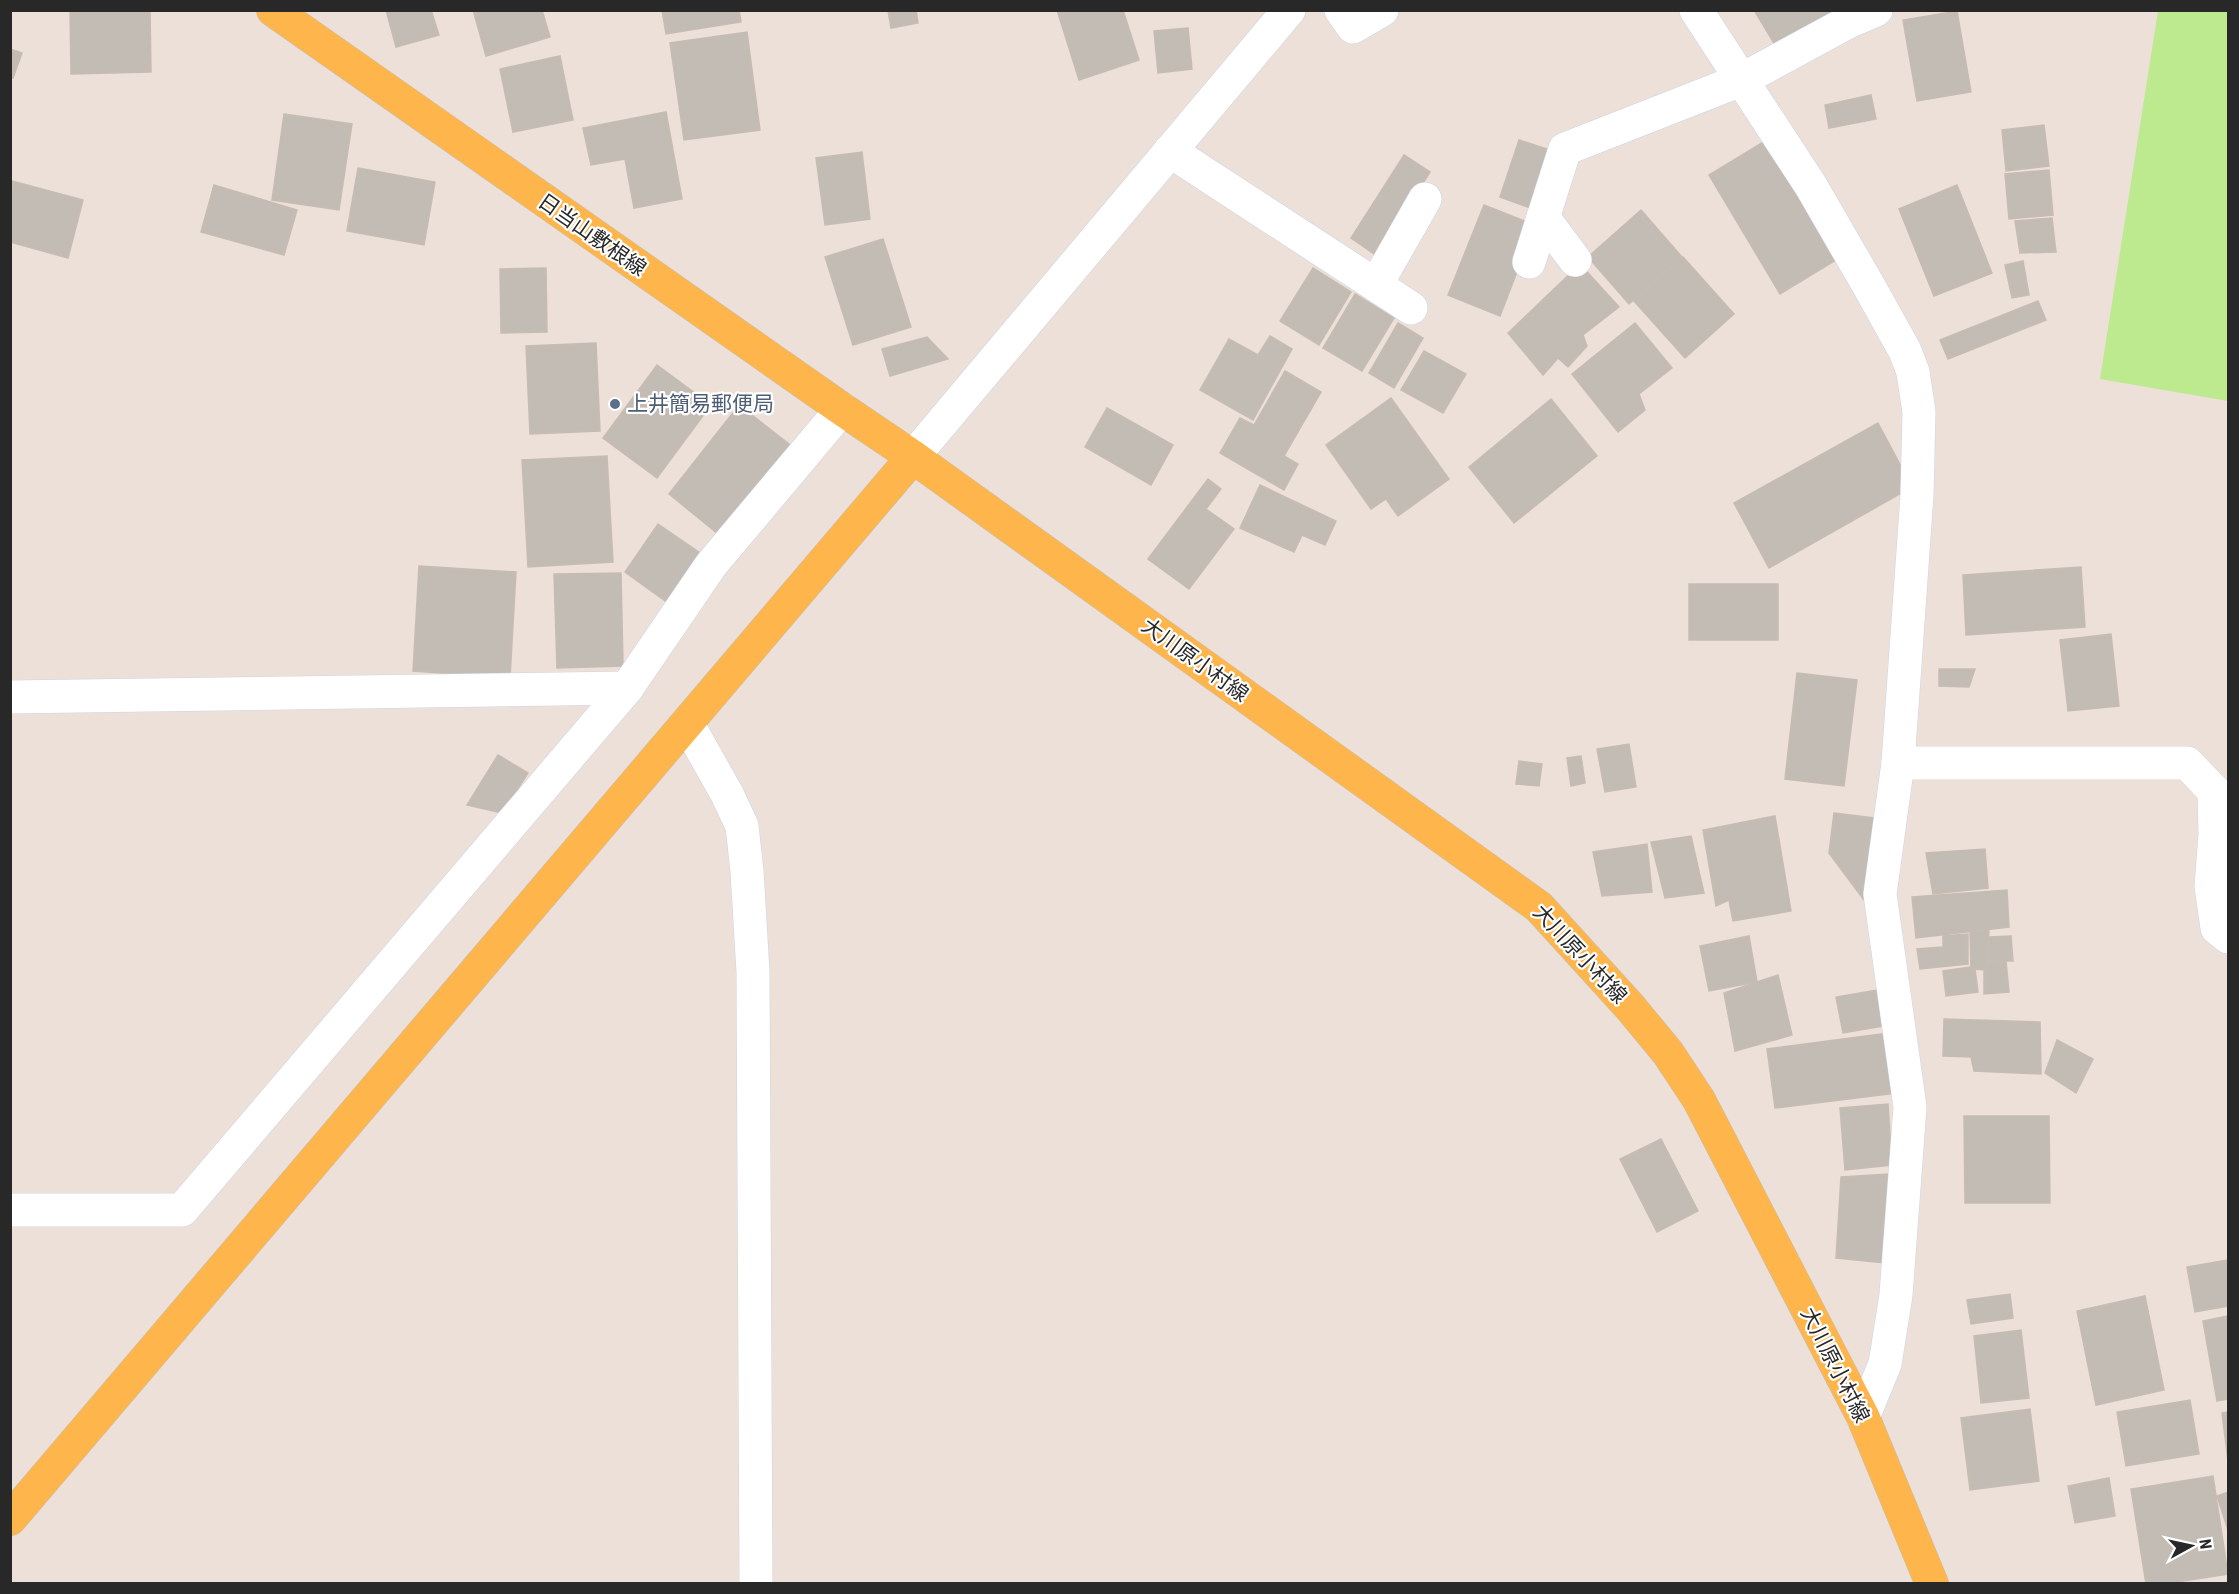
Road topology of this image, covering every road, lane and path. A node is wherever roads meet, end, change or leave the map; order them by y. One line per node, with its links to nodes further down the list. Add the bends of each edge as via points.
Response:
1 (273, 10): 15 (main road, 日当山敷根線)
2 (1289, 10): 8 (street)
3 (1341, 10): 4 (street, via 1353,27)
4 (1382, 10)
5 (1696, 10): 7 (street)
6 (1876, 10): 7 (street)
7 (1741, 80): 10 (street, via 1565,149); 20 (street, via 1811,186 1905,351 1913,372 1919,435)
8 (1170, 151): 13 (street); 16 (street)
9 (1425, 199): 13 (street)
10 (1543, 217): 11 (street); 12 (street)
11 (1575, 260)
12 (1529, 262)
13 (1376, 285): 14 (street)
14 (1411, 308)
15 (842, 410): 16 (main road, 日当山敷根線); 17 (street, via 711,565)
16 (913, 457): 19 (main road); 23 (main road, 大川原小村線, via 1539,907 1630,1007 1668,1053 1699,1100)
17 (627, 688): 18 (street); 22 (street, via 182,1210)
18 (10, 696)
19 (687, 723): 24 (main road); 25 (street, via 741,826 747,871 753,972)
20 (1898, 763): 21 (street, via 2187,763 2214,791 2211,886 2217,927); 23 (street, via 1880,894 1910,1107 1896,1295 1885,1364)
21 (2229, 937)
22 (10, 1210)
23 (1863, 1417): 26 (main road, 大川原小村線)
24 (10, 1519)
25 (756, 1584)
26 (1932, 1584)

